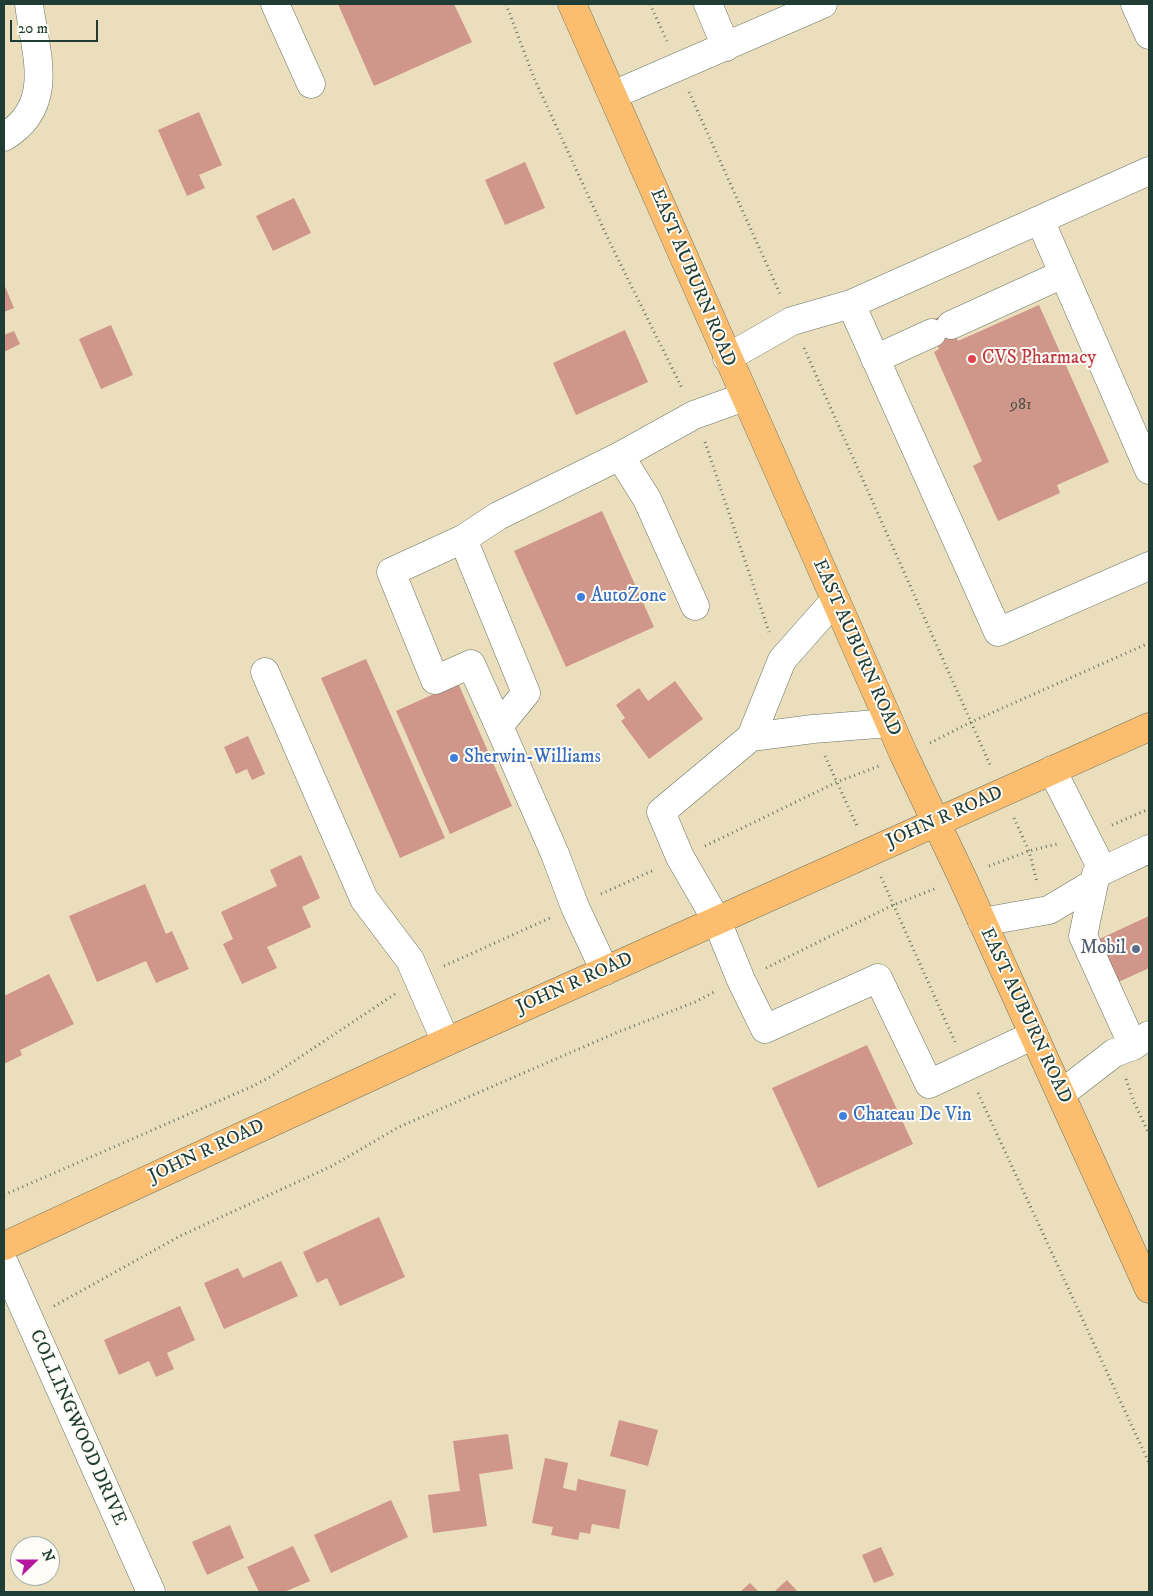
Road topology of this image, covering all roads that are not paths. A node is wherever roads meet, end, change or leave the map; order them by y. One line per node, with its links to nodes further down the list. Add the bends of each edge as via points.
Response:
1 (29, 4): 11 (street, via 40,73 38,91 22,122)
2 (275, 4): 9 (street)
3 (572, 4): 10 (main road, EAST AUBURN ROAD)
4 (708, 4): 8 (street)
5 (823, 4): 8 (street)
6 (1135, 4): 7 (street)
7 (1149, 35)
8 (726, 47): 10 (street)
9 (311, 84)
10 (613, 95): 16 (main road, EAST AUBURN ROAD)
11 (4, 138)
12 (1149, 172): 13 (street)
13 (1040, 220): 14 (street); 15 (street)
14 (1063, 274): 17 (street); 20 (street)
15 (851, 304): 16 (street, via 792,320); 17 (street)
16 (727, 358): 18 (main road, EAST AUBURN ROAD)
17 (875, 359): 22 (street, via 998,632)
18 (744, 396): 19 (street, via 694,415); 23 (main road, EAST AUBURN ROAD)
19 (620, 456): 21 (street, via 498,516); 24 (street, via 647,499)
20 (1149, 470)
21 (463, 539): 27 (street, via 526,693); 27 (street, via 391,572 435,680 471,664)
22 (1149, 566)
23 (835, 600): 26 (main road, EAST AUBURN ROAD); 29 (street, via 782,660)
24 (695, 606)
25 (265, 672): 39 (street, via 364,899 410,960)
26 (890, 723): 29 (street); 31 (main road, EAST AUBURN ROAD)
27 (499, 726): 36 (street)
28 (1149, 727): 30 (main road, JOHN R ROAD)
29 (751, 737): 34 (street, via 660,812 680,857)
30 (1052, 770): 31 (main road, JOHN R ROAD); 33 (street)
31 (936, 822): 34 (main road, JOHN R ROAD); 35 (main road, EAST AUBURN ROAD)
32 (1149, 849): 33 (street)
33 (1099, 877): 35 (street, via 1049,910); 38 (street, via 1083,936)
34 (717, 920): 36 (main road, JOHN R ROAD); 37 (street, via 765,1029 878,978 929,1084)
35 (982, 922): 37 (main road, EAST AUBURN ROAD)
36 (605, 971): 39 (main road, JOHN R ROAD)
37 (1034, 1036): 40 (main road, EAST AUBURN ROAD)
38 (1141, 1040): 40 (street, via 1114,1053)
39 (446, 1042): 41 (main road, JOHN R ROAD)
40 (1061, 1094): 43 (main road, EAST AUBURN ROAD)
41 (4, 1246)
42 (4, 1263): 44 (street, COLLINGWOOD DRIVE)
43 (1149, 1288)
44 (151, 1592)

